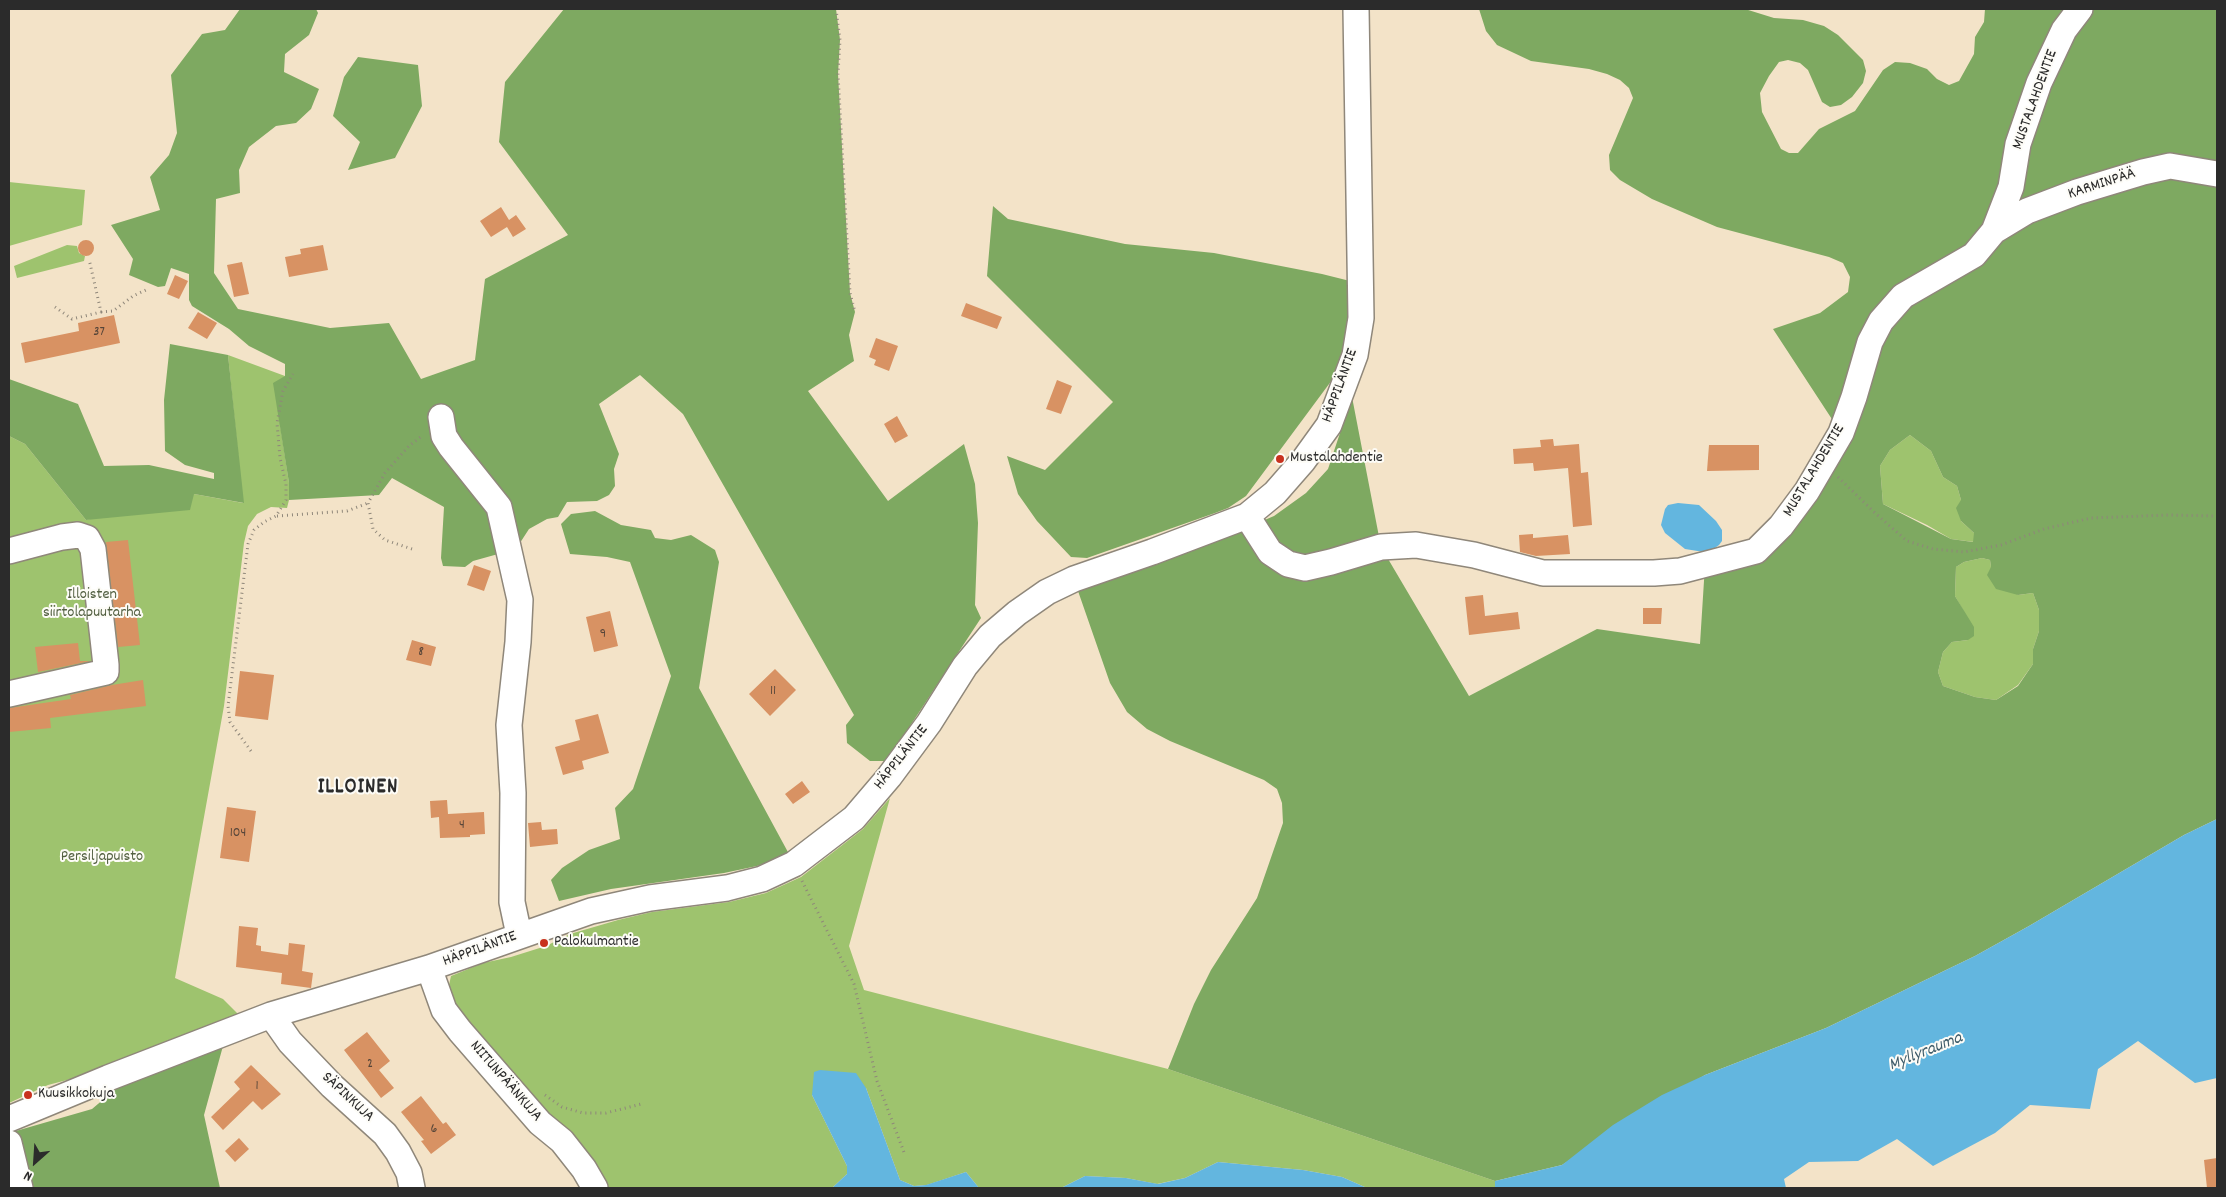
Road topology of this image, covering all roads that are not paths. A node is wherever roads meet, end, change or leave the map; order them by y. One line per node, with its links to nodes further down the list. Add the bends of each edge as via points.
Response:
1 (1356, 9): 6 (street, HÄPPILÄNTIE, via 1362,281 1355,355 1329,425 1275,493)
2 (2080, 9): 4 (street, MUSTALAHDENTIE, via 2064,30 2039,83 2018,144 2011,187)
3 (2217, 174): 4 (street, KARMINPÄÄ, via 2170,166 2143,172 2077,192 2027,212)
4 (1994, 231): 6 (street, MUSTALAHDENTIE, via 1974,255 1903,296 1881,321 1870,342 1841,433 1807,491 1781,526 1756,551 1680,571 1542,573 1474,555 1416,545 1381,546 1305,568 1288,564 1270,552)
5 (441, 417): 9 (street, via 444,436 451,447 499,507 520,600 509,725 513,793 512,902)
6 (1246, 516): 9 (street, HÄPPILÄNTIE, via 1074,579 1047,592 1017,613 990,636 965,666 929,724 854,818 794,864 762,879 727,888 689,891 615,905)
7 (9, 551): 8 (street, via 62,537 78,535 87,538 93,549 106,650 106,672)
8 (9, 694)
9 (519, 935): 10 (street, HÄPPILÄNTIE)
10 (429, 968): 11 (street, HÄPPILÄNTIE); 16 (street, NIITUNPÄÄNKUJA, via 444,1010 540,1122 562,1141)
11 (271, 1015): 12 (street, HÄPPILÄNTIE); 15 (street, SÄPINKUJA, via 290,1042 332,1086 385,1134 409,1173)
12 (9, 1119)
13 (9, 1143): 14 (street)
14 (20, 1188)
15 (412, 1188)
16 (595, 1188)

